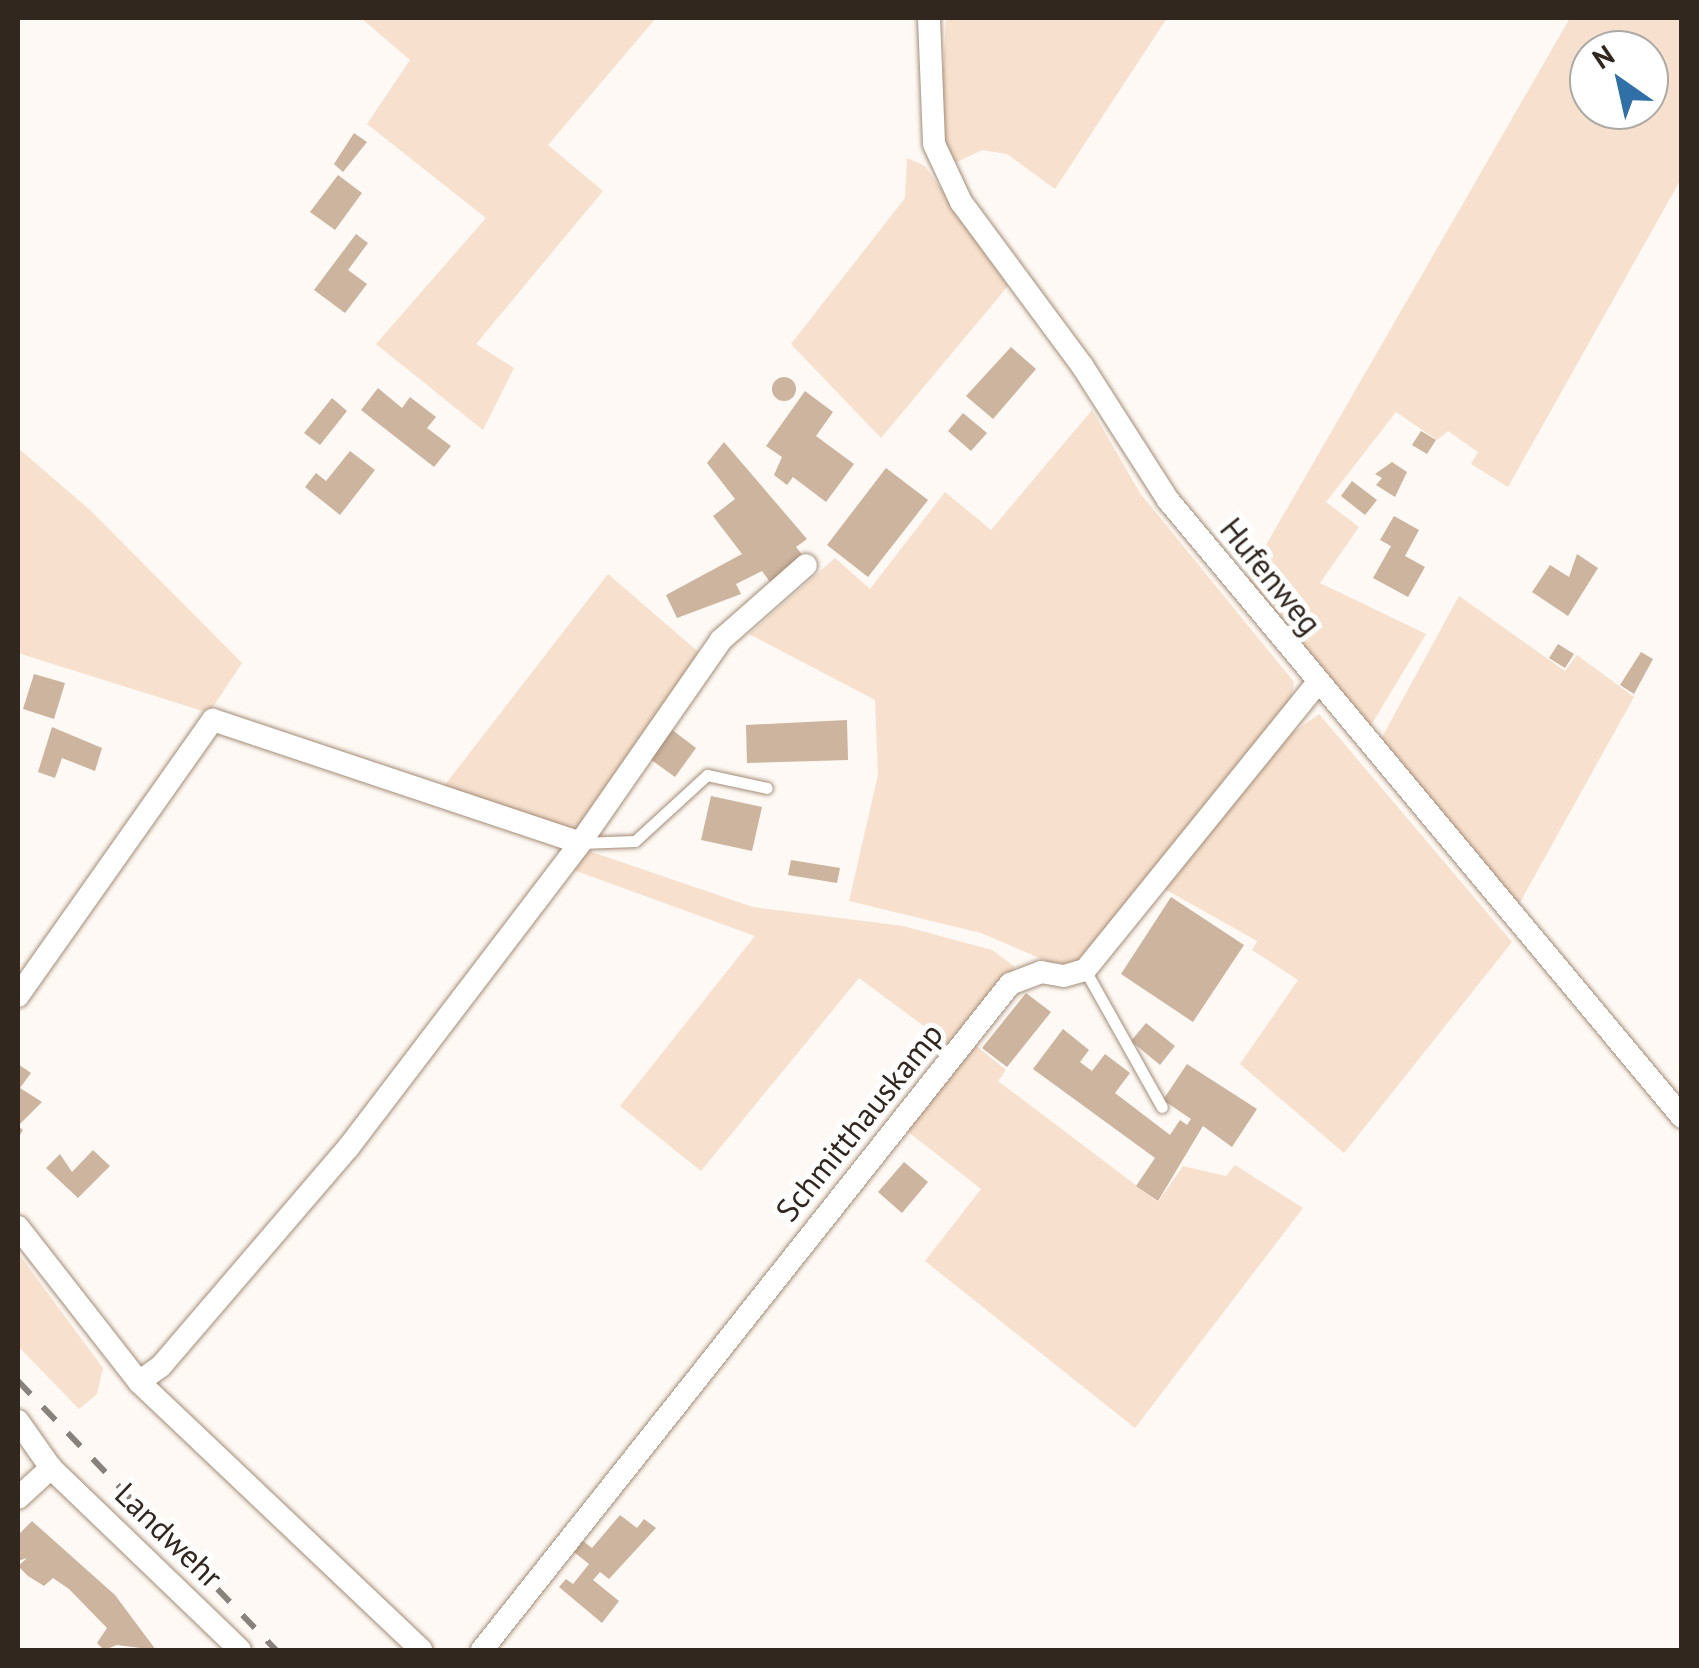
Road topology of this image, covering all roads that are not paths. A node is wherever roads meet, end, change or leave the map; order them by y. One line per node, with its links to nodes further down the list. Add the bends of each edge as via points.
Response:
1 (929, 18): 3 (street, Hufenweg, via 928,107 944,175 1168,500)
2 (806, 565): 5 (street, via 721,640)
3 (1317, 684): 6 (street); 9 (street, Hufenweg)
4 (767, 788): 5 (lane, via 706,776 635,841)
5 (580, 843): 7 (street, via 213,720); 11 (street, via 348,1148 172,1353)
6 (1085, 970): 8 (lane); 17 (street, Schmitthauskamp, via 1064,976 1041,972 1010,984)
7 (18, 996)
8 (1162, 1107)
9 (1682, 1117)
10 (18, 1226): 11 (street)
11 (139, 1382): 16 (street)
12 (18, 1420): 13 (street, Landwehr)
13 (50, 1468): 14 (street); 15 (street, Landwehr)
14 (18, 1498)
15 (240, 1650)
16 (421, 1650)
17 (482, 1650)

